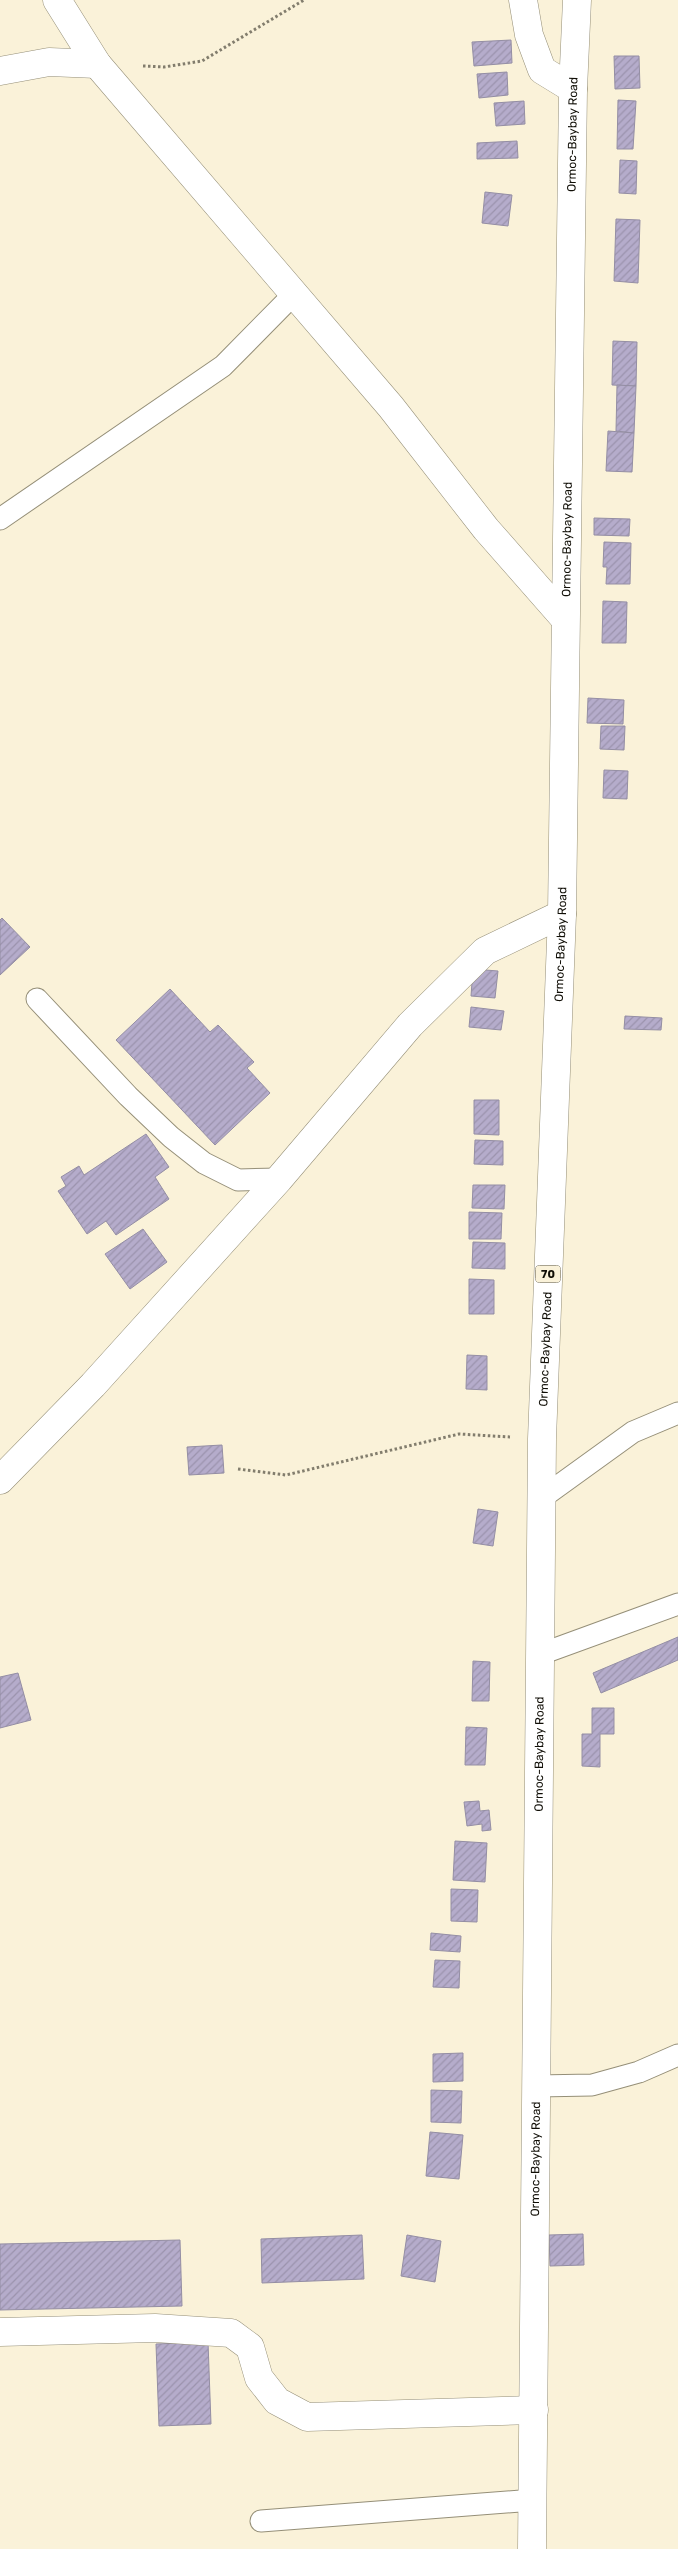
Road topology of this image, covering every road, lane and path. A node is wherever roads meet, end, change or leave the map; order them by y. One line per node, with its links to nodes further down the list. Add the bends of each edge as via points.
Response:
1 (57, 0): 5 (main road)
2 (304, 0): 5 (path, via 202,61 164,67)
3 (523, 0): 7 (main road, via 529,35 542,70)
4 (578, 0): 7 (main road, Ormoc-Baybay Road / 70)
5 (97, 64): 6 (main road, via 49,62); 8 (main road)
6 (0, 71)
7 (573, 89): 10 (main road, Ormoc-Baybay Road / 70)
8 (294, 294): 9 (lane, via 223,366); 10 (main road, via 391,407 486,529)
9 (0, 519)
10 (565, 619): 11 (main road, Ormoc-Baybay Road / 70)
11 (562, 914): 13 (main road, via 485,951 410,1025); 15 (main road, Ormoc-Baybay Road / 70)
12 (37, 1000): 13 (lane, via 135,1103 170,1137 204,1163 238,1180)
13 (279, 1179): 17 (main road, via 93,1386)
14 (678, 1413): 18 (lane, via 633,1432)
15 (542, 1439): 16 (path, via 458,1434 286,1475); 18 (main road, Ormoc-Baybay Road / 70)
16 (238, 1469)
17 (0, 1480)
18 (543, 1497): 20 (main road, Ormoc-Baybay Road / 70)
19 (678, 1604): 20 (lane)
20 (541, 1654): 22 (main road, Ormoc-Baybay Road / 70)
21 (678, 2055): 22 (lane, via 639,2072 592,2085)
22 (537, 2086): 24 (main road, Ormoc-Baybay Road / 70)
23 (0, 2332): 24 (main road, via 155,2328 232,2333 250,2347 259,2378 277,2401 307,2416)
24 (534, 2410): 25 (main road, Ormoc-Baybay Road / 70)
25 (533, 2500): 26 (lane); 27 (main road, Ormoc-Baybay Road / 70)
26 (261, 2521)
27 (532, 2549)

